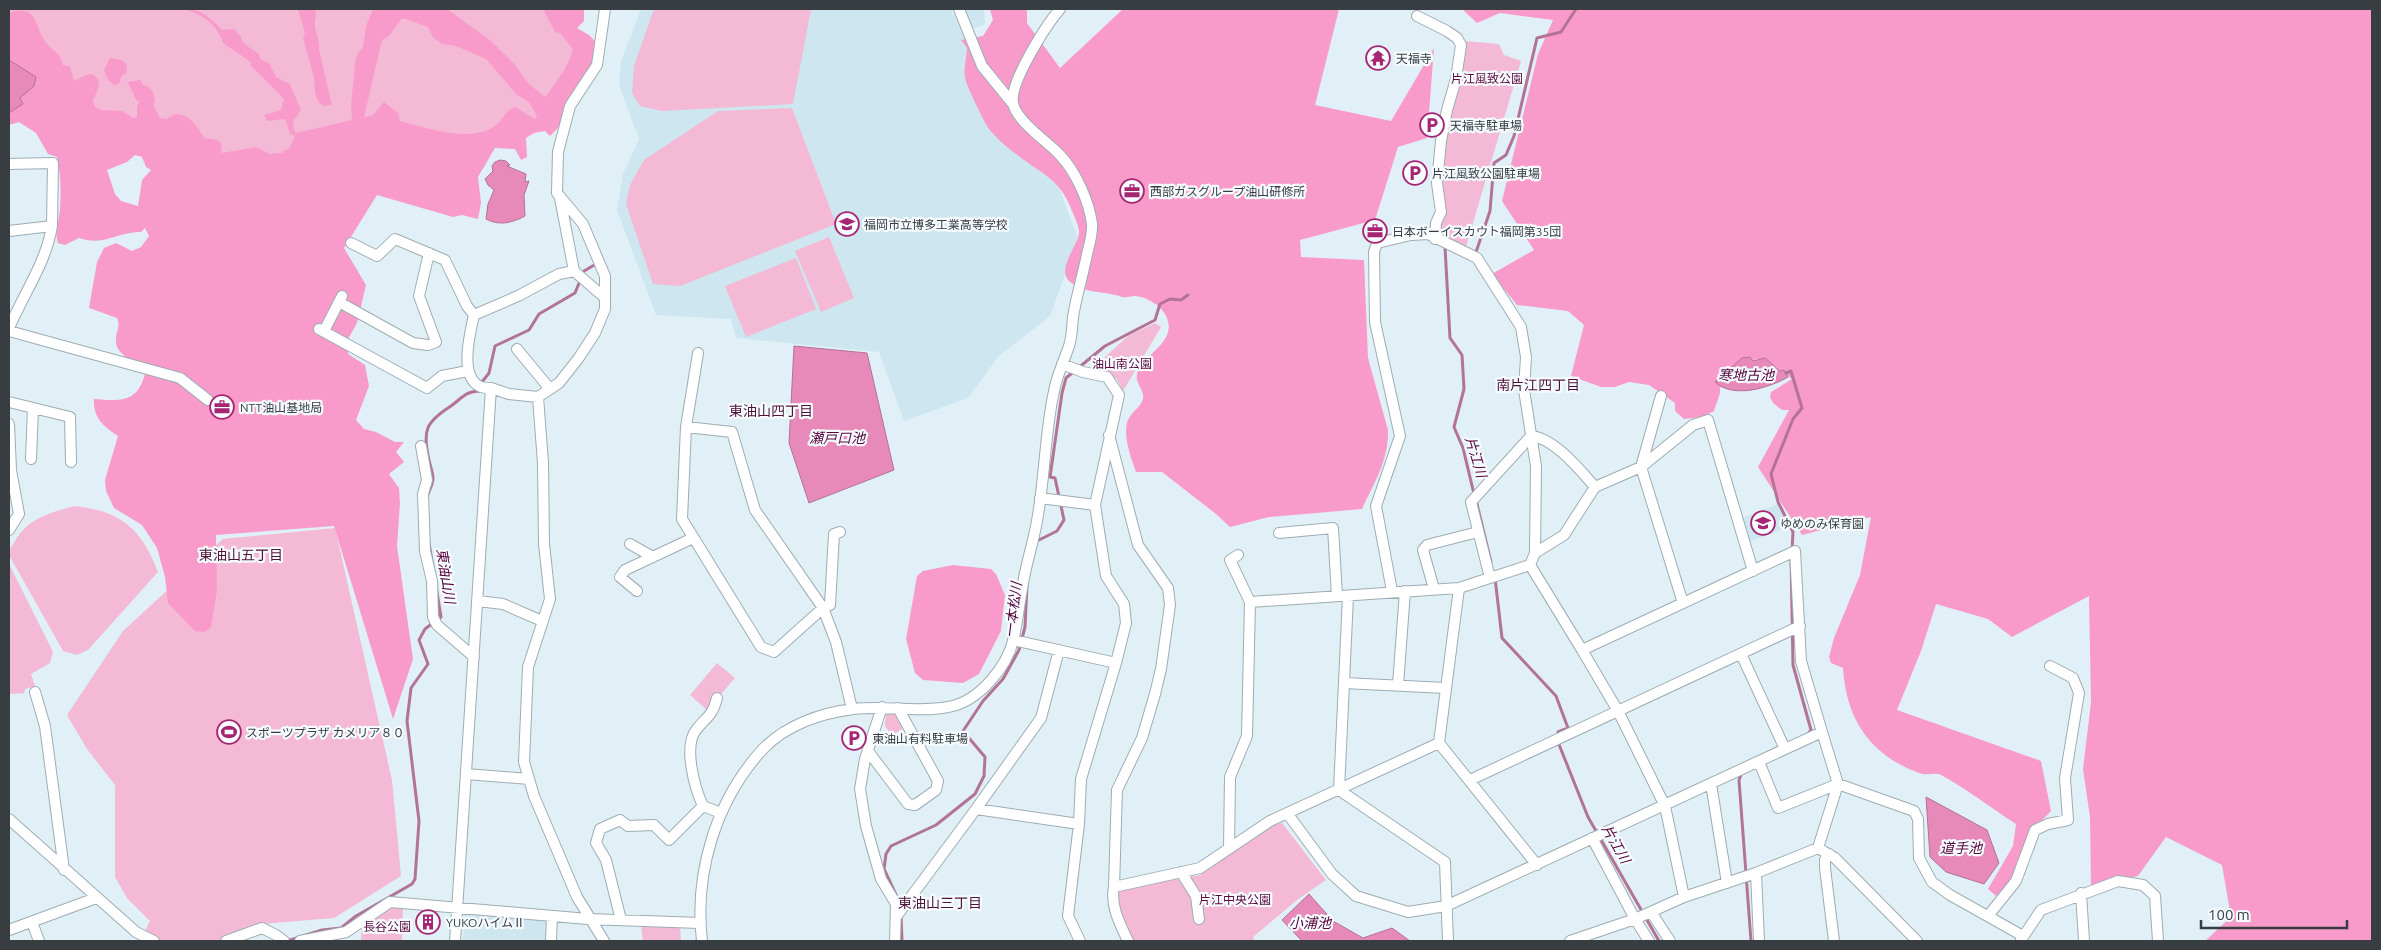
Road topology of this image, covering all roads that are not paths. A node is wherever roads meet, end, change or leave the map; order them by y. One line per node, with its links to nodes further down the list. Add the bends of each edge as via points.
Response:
1 (605, 9): 7 (street, via 597,65 570,106 558,152 557,193)
2 (959, 9): 5 (street, via 982,66)
3 (1060, 9): 5 (street, via 1049,21 1022,70)
4 (1417, 16): 10 (street, via 1447,31 1461,46 1442,141 1437,183 1441,212)
5 (1013, 104): 19 (street, via 1021,118 1062,157 1082,190 1092,226)
6 (9, 164): 8 (street, via 53,163)
7 (560, 197): 13 (street); 14 (street, via 584,224 605,276)
8 (52, 226): 9 (street); 16 (street, via 49,248 20,300)
9 (9, 231)
10 (1435, 239): 31 (street, via 1477,258 1521,327 1526,357 1524,390); 54 (street, via 1428,234 1412,235 1377,243 1374,252 1375,322 1400,436 1376,506)
11 (351, 243): 12 (street, via 377,256 395,239)
12 (428, 253): 15 (street, via 445,260 466,306); 20 (street, via 419,296 436,342 428,345 412,343 341,299 322,330 427,388 442,376)
13 (575, 272): 14 (street); 15 (street, via 558,274)
14 (604, 297): 22 (street, via 605,309 595,332 559,383)
15 (474, 315): 20 (street, via 467,344)
16 (9, 329): 25 (street, via 180,378)
17 (517, 349): 22 (street)
18 (698, 353): 29 (street)
19 (1066, 365): 30 (street, via 1107,377 1118,395); 37 (street, via 1054,390)
20 (468, 371): 21 (street, via 479,386)
21 (491, 388): 24 (street); 58 (street)
22 (550, 389): 24 (street)
23 (1661, 396): 35 (street)
24 (538, 398): 62 (street, via 544,544 550,599)
25 (208, 400)
26 (9, 402): 27 (street)
27 (33, 408): 33 (street); 34 (street, via 70,417)
28 (9, 424): 39 (street, via 11,470 19,514)
29 (686, 427): 43 (street, via 682,519); 61 (street, via 732,432 754,510)
30 (1109, 434): 38 (street); 107 (street, via 1138,545 1168,588 1170,605 1161,669 1142,738 1117,790)
31 (1531, 436): 36 (street, via 1538,437 1567,456); 41 (street, via 1471,502); 45 (street, via 1536,466)
32 (421, 446): 68 (street, via 427,480 423,494 425,551 432,581 435,621)
33 (31, 459)
34 (71, 462)
35 (1641, 467): 36 (street); 49 (street, via 1693,425 1708,420); 60 (street)
36 (1595, 487): 45 (street, via 1564,535)
37 (1040, 498): 38 (street); 64 (street)
38 (1096, 505): 69 (street, via 1106,576 1124,604 1126,623)
39 (9, 530)
40 (840, 532): 61 (street, via 834,534 830,605)
41 (1478, 532): 50 (street); 52 (street, via 1427,545 1423,550)
42 (1283, 535): 56 (street, via 1333,528)
43 (693, 538): 47 (street); 61 (street, via 761,647 774,652)
44 (630, 544): 47 (street)
45 (1535, 553): 48 (street)
46 (1238, 555): 59 (street, via 1230,560)
47 (653, 557): 53 (street, via 625,570 620,577)
48 (1530, 565): 50 (street); 66 (street)
49 (1753, 571): 60 (street); 63 (street, via 1791,553)
50 (1490, 578): 51 (street)
51 (1460, 588): 52 (street); 73 (street)
52 (1434, 589): 55 (street)
53 (636, 591)
54 (1392, 591): 55 (street); 57 (street)
55 (1405, 591): 72 (street)
56 (1337, 596): 57 (street); 59 (street)
57 (1348, 596): 71 (street)
58 (478, 601): 62 (street, via 503,604); 68 (street)
59 (1250, 602): 100 (street, via 1247,736 1230,777)
60 (1683, 603): 66 (street)
61 (823, 608): 78 (street, via 836,642)
62 (542, 621): 86 (street, via 528,668 524,762)
63 (1795, 628): 67 (street); 80 (street)
64 (1014, 640): 65 (street); 77 (street, via 1002,666 975,695 951,707)
65 (1059, 650): 69 (street); 93 (street, via 1041,718)
66 (1582, 650): 79 (street)
67 (1741, 654): 79 (street); 82 (street)
68 (474, 657): 85 (street)
69 (1116, 663): 97 (street, via 1081,780)
70 (2050, 666): 116 (street, via 2073,678 2079,692 2065,778 2068,820 2036,830 2016,881)
71 (1344, 683): 72 (street); 90 (street)
72 (1398, 685): 73 (street)
73 (1446, 688): 81 (street)
74 (34, 692): 103 (street, via 45,726)
75 (718, 698): 91 (street, via 714,712 694,731 689,762)
76 (882, 707): 77 (street); 78 (street); 83 (street)
77 (898, 708): 83 (street, via 938,781 936,790 915,805 908,804)
78 (852, 709): 94 (street, via 810,718 764,748 737,784)
79 (1618, 710): 87 (street); 92 (street)
80 (1822, 732): 82 (street); 89 (street)
81 (1439, 743): 87 (street); 90 (street)
82 (1783, 746): 84 (street)
83 (868, 751): 115 (street, via 860,789 866,826 881,879 896,904)
84 (1759, 762): 88 (street); 89 (street, via 1778,808)
85 (466, 774): 86 (street); 112 (street)
86 (529, 779): 117 (street)
87 (1470, 780): 102 (street)
88 (1711, 784): 92 (street); 106 (street)
89 (1838, 784): 99 (street); 116 (street, via 1914,812 1918,819 1919,858 1932,882)
90 (1339, 790): 95 (street); 111 (street, via 1445,862)
91 (704, 806): 94 (street); 120 (street, via 669,840 654,824 628,826 620,820 600,829 596,843 606,860)
92 (1665, 806): 98 (street); 109 (street)
93 (976, 809): 97 (street); 115 (street)
94 (721, 813): 122 (street, via 705,864)
95 (1286, 814): 100 (street); 111 (street, via 1332,874 1356,896 1408,912)
96 (9, 818): 103 (street)
97 (1079, 824): 135 (street, via 1068,916)
98 (1592, 838): 102 (street); 119 (street)
99 (1818, 848): 101 (street); 105 (street)
100 (1229, 849): 104 (street, via 1200,868)
101 (1829, 854): 142 (street, via 1825,868); 143 (street)
102 (1537, 865): 111 (street)
103 (64, 870): 110 (street)
104 (1181, 872): 107 (street); 118 (street, via 1196,896)
105 (1750, 875): 106 (street); 141 (street)
106 (1727, 883): 109 (street)
107 (1114, 887): 136 (street, via 1112,894 1117,918)
108 (2081, 893): 125 (street, via 2041,910); 144 (street); 145 (street, via 2118,881 2143,885 2155,896)
109 (1684, 897): 113 (street)
110 (96, 898): 121 (street); 127 (street, via 136,932)
111 (1446, 906): 137 (street)
112 (457, 907): 114 (street); 129 (street, via 390,902 346,932); 130 (street)
113 (1650, 913): 119 (street); 140 (street)
114 (552, 916): 117 (street); 131 (street)
115 (897, 916): 134 (street)
116 (1988, 916): 125 (street)
117 (588, 919): 120 (street); 132 (street)
118 (1199, 919)
119 (1635, 919): 138 (street); 139 (street)
120 (621, 920): 122 (street)
121 (32, 922): 123 (street); 126 (street)
122 (700, 924): 133 (street)
123 (9, 930)
124 (281, 939): 128 (street, via 262,928)
125 (2022, 939)
126 (39, 941)
127 (154, 941)
128 (226, 941)
129 (300, 941)
130 (455, 941)
131 (551, 941)
132 (604, 941)
133 (702, 941)
134 (895, 941)
135 (1080, 941)
136 (1128, 941)
137 (1448, 941)
138 (1570, 941)
139 (1649, 941)
140 (1670, 941)
141 (1759, 941)
142 (1834, 941)
143 (1917, 941)
144 (2084, 941)
145 (2158, 941)

